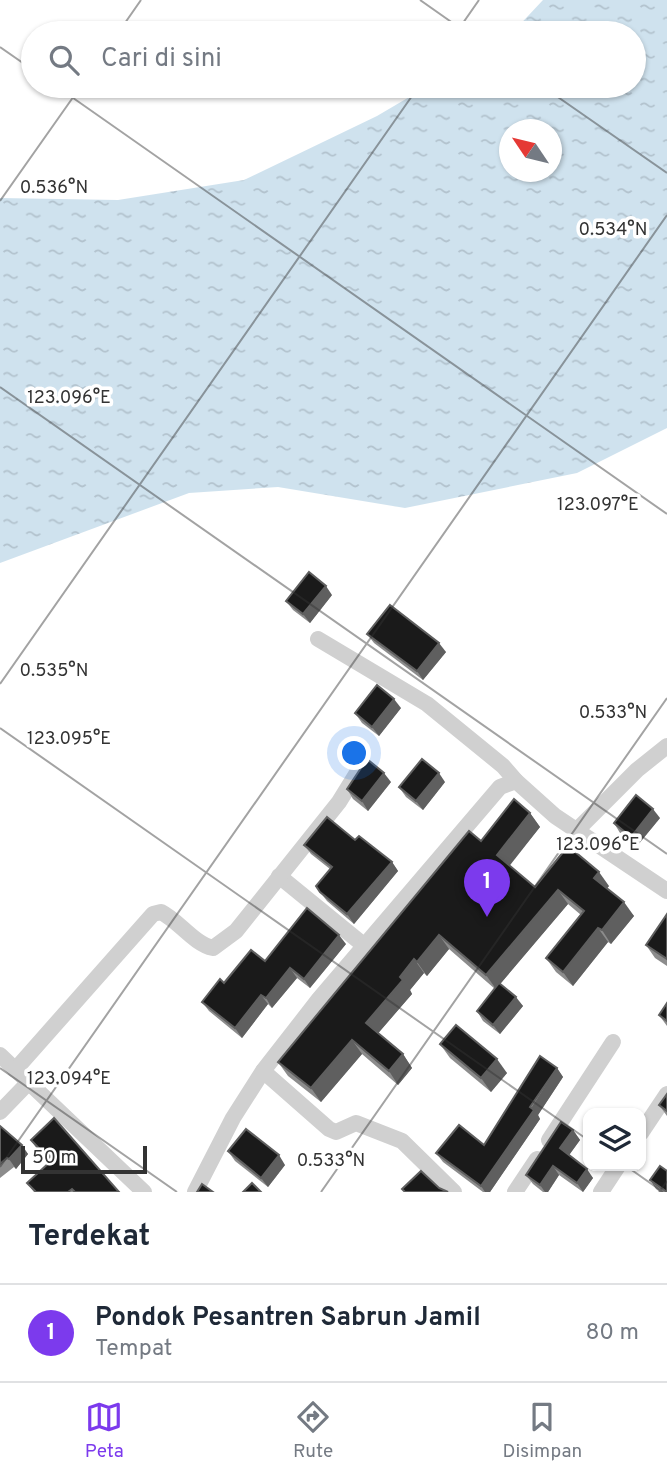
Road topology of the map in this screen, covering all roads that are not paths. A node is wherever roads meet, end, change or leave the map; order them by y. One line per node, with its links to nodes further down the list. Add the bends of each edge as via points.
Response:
1 (318, 639): 4 (street, via 427,704)
2 (667, 746): 5 (street)
3 (360, 768): 6 (street, via 339,802)
4 (516, 781): 5 (street); 8 (street, via 490,797)
5 (576, 831): 7 (street)
6 (279, 876): 8 (street); 11 (street, via 236,931 213,948 205,947 174,918 153,914)
7 (667, 891)
8 (366, 947): 12 (street)
9 (613, 1042): 21 (street)
10 (0, 1055): 11 (street)
11 (15, 1070): 13 (street)
12 (263, 1071): 19 (street); 20 (street, via 329,1129 336,1132 356,1123 402,1141)
13 (28, 1083): 15 (street); 18 (street)
14 (667, 1094): 16 (street)
15 (0, 1112)
16 (646, 1126)
17 (615, 1171): 22 (street)
18 (145, 1192)
19 (195, 1192)
20 (454, 1192)
21 (515, 1192)
22 (600, 1192)

